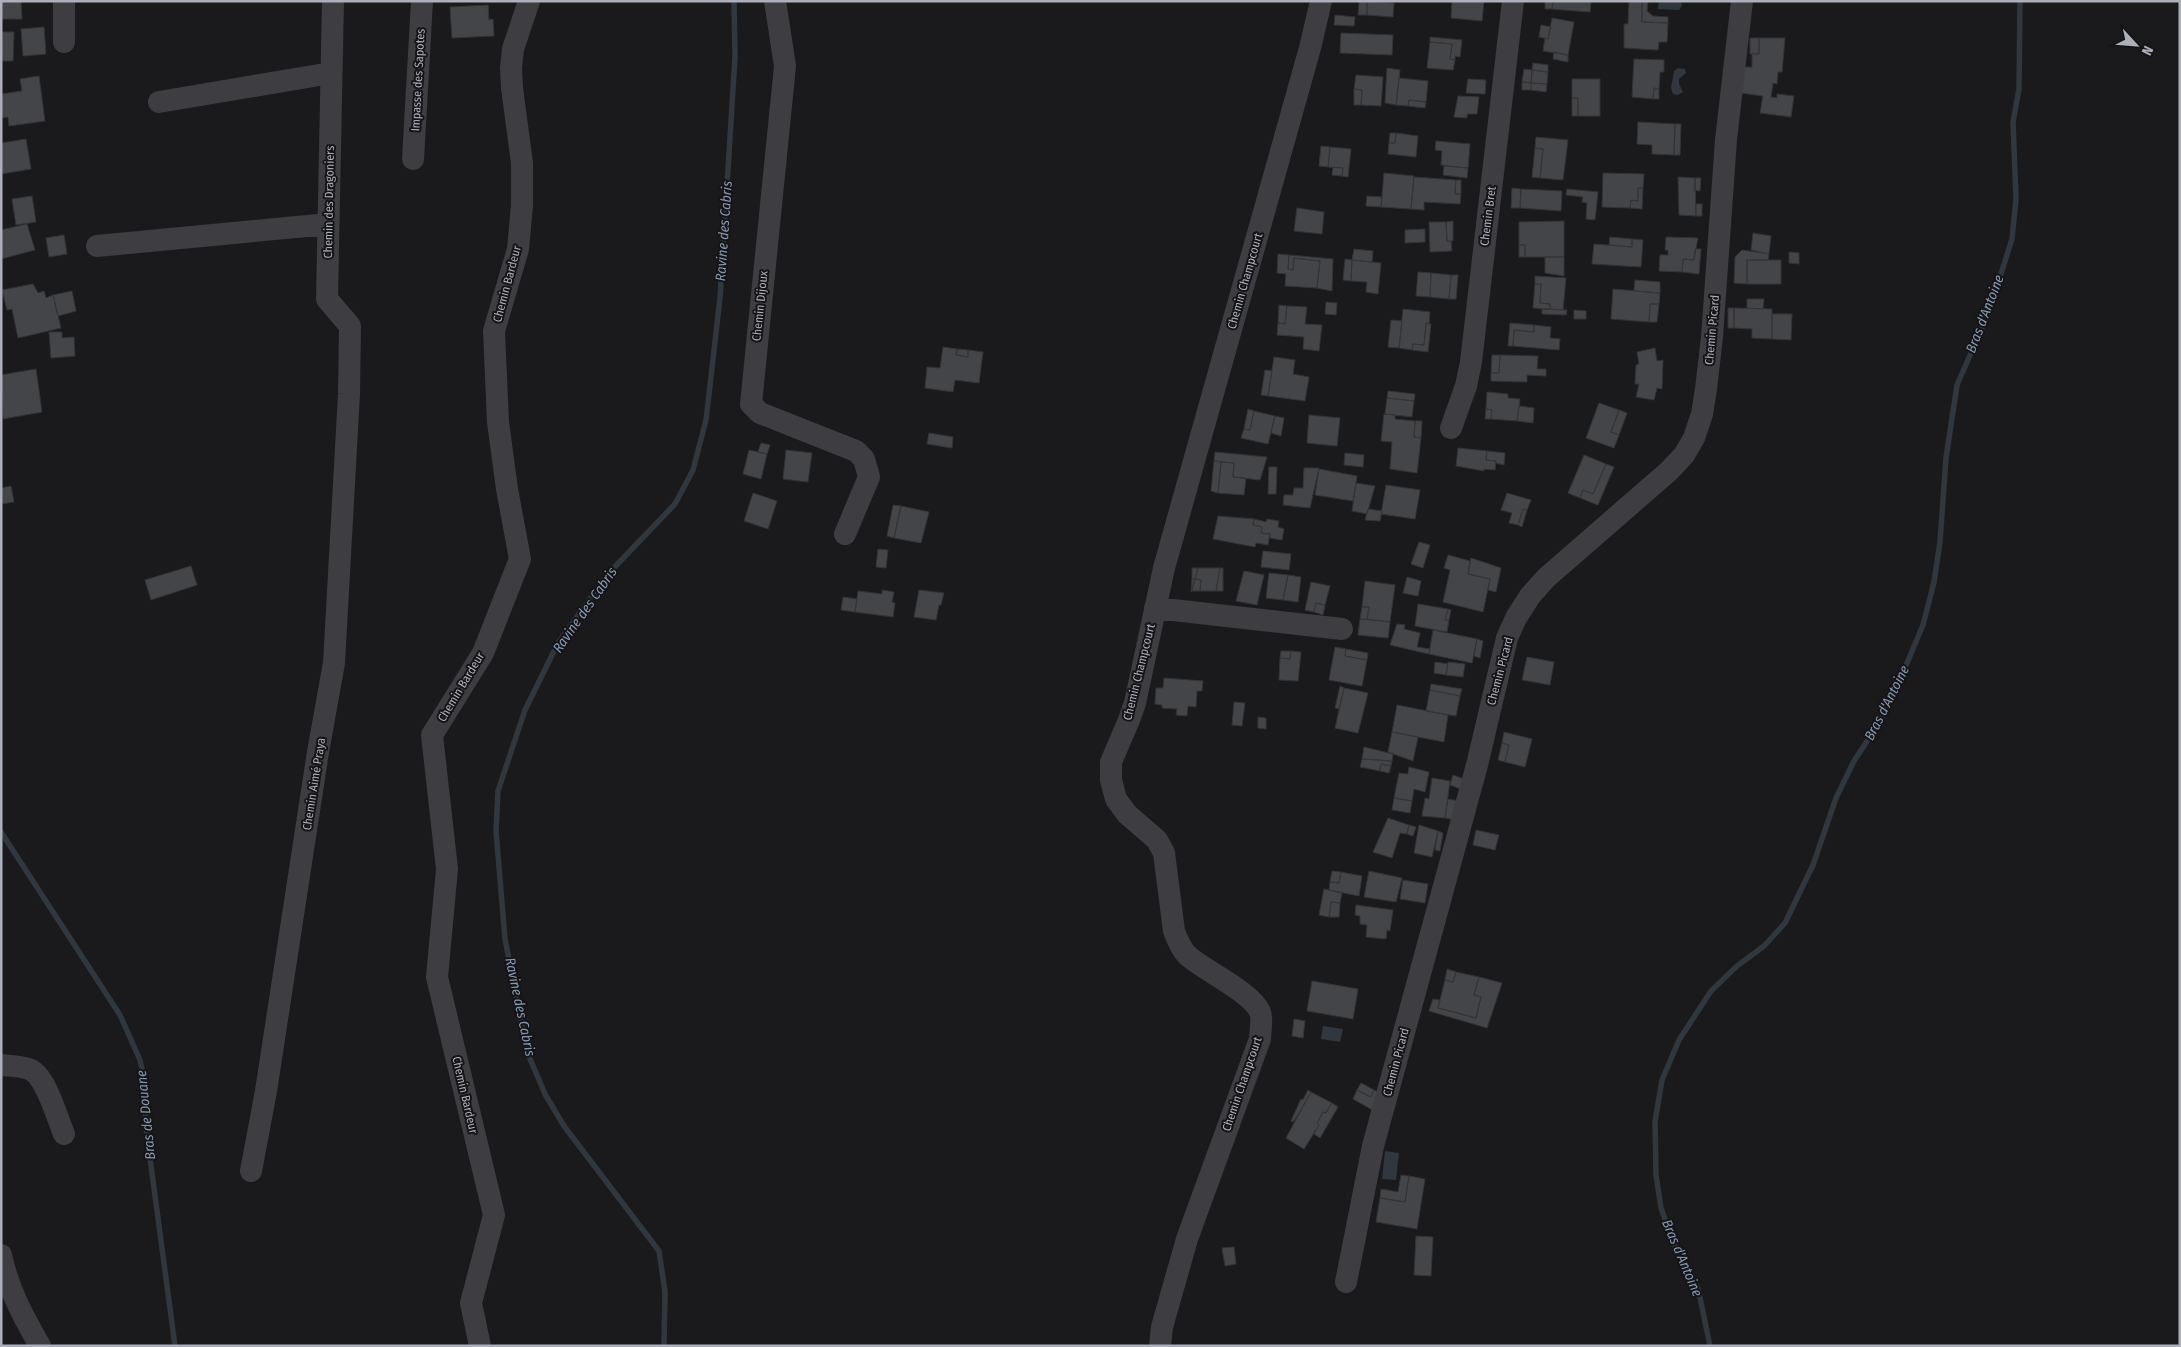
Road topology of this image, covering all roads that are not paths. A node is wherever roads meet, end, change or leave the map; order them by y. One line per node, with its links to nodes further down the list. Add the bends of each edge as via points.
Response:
1 (64, 1): 9 (street)
2 (333, 1): 10 (street, Chemin des Dragoniers)
3 (422, 1): 12 (street, Impasse des Sapotes)
4 (529, 1): 26 (street, Chemin Bardeur, via 513,49 511,68 522,163 518,249 494,331 498,422 520,560 483,653 432,735 447,869 438,977 494,1215 472,1303)
5 (775, 1): 17 (street, Chemin Dijoux, via 785,66 751,404 760,413 856,451 864,459 869,477)
6 (1321, 1): 18 (street, Chemin Champcourt)
7 (1513, 1): 16 (street, Chemin Bret, via 1471,362)
8 (1742, 1): 24 (street, Chemin Picard, via 1726,140 1712,337 1702,414 1684,455 1546,578 1530,596 1507,638 1477,765 1373,1146)
9 (64, 42)
10 (331, 73): 11 (street); 13 (street, Chemin des Dragoniers)
11 (159, 102)
12 (413, 159)
13 (328, 224): 14 (street); 15 (street, Chemin des Dragoniers, via 326,299 350,326)
14 (96, 246)
15 (349, 394): 22 (street, Chemin Aimé Praya, via 334,663 266,1091)
16 (1452, 428)
17 (845, 534)
18 (1155, 608): 19 (street); 27 (street, Chemin Champcourt, via 1134,703 1111,762 1111,780 1116,798 1127,814 1157,840 1164,852 1174,931 1179,943 1187,954 1252,1001 1260,1012 1260,1039 1187,1239 1162,1327)
19 (1342, 629)
20 (1, 1065): 21 (street, via 35,1072 43,1082)
21 (64, 1134)
22 (250, 1170)
23 (1, 1255): 25 (street, via 6,1279 20,1312)
24 (1346, 1282)
25 (40, 1346)
26 (480, 1346)
27 (1160, 1346)

